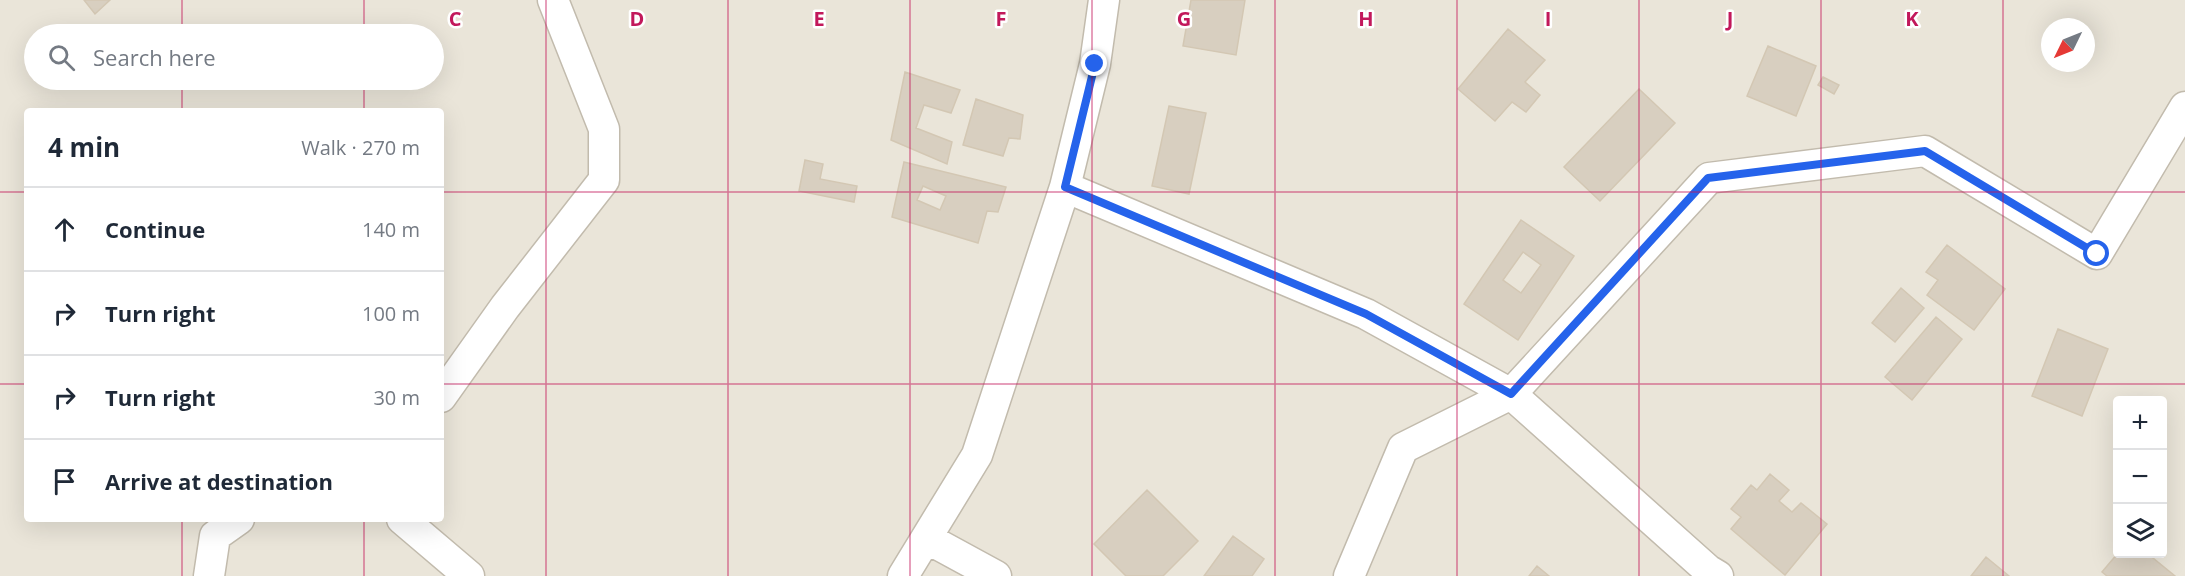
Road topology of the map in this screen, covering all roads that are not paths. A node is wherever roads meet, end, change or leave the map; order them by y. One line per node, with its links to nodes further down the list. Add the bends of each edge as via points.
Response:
1 (553, 0): 5 (street, via 604,129 604,180 505,307)
2 (1104, 0): 4 (street, via 1095,64)
3 (2185, 107): 6 (street, via 2097,254 1925,151 1708,178)
4 (1065, 187): 6 (street, via 1366,314); 9 (street, via 977,455)
5 (444, 394)
6 (1511, 394): 14 (street, via 1403,448); 15 (street)
7 (234, 522): 10 (street, via 215,536)
8 (406, 522): 11 (street)
9 (928, 539): 12 (street); 13 (street)
10 (209, 576)
11 (469, 576)
12 (903, 576)
13 (996, 576)
14 (1349, 576)
15 (1718, 576)

